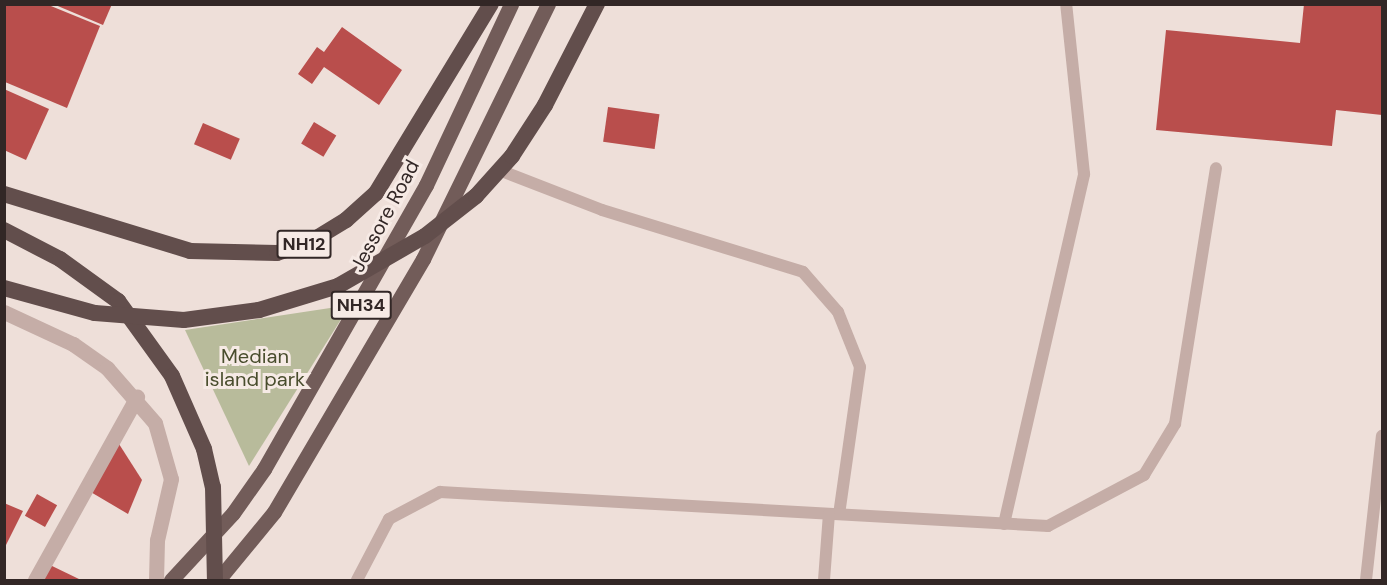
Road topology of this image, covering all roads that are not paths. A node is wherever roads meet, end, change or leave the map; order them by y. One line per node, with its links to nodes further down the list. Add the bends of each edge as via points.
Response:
1 (491, 4): 8 (highway, NH12, via 376,193 346,220 310,242 267,254 190,251)
2 (511, 4): 18 (main road, Jessore Road / NH34, via 426,185 264,469 233,513)
3 (548, 4): 19 (main road, via 417,270 274,512)
4 (597, 4): 7 (highway, NH12, bridge, via 546,105)
5 (1066, 4): 15 (lane, via 1084,174)
6 (1216, 168): 15 (lane, via 1175,424 1144,475 1048,526)
7 (499, 170): 10 (highway, NH12, bridge, via 476,196 424,236 362,275 315,295 259,310 151,320 95,313); 14 (lane, via 602,210 803,272 838,312 860,367)
8 (9, 194)
9 (4, 230): 19 (highway, bridge, via 60,259 118,301 172,376 204,448 213,487)
10 (4, 288)
11 (4, 312): 12 (street, via 73,344)
12 (137, 397): 16 (street); 17 (street, via 155,423 171,479 157,540)
13 (1383, 436): 22 (lane)
14 (834, 514): 15 (lane); 20 (lane, via 440,492 389,519); 21 (lane)
15 (1004, 524)
16 (35, 580)
17 (156, 580)
18 (171, 580)
19 (217, 580)
20 (357, 580)
21 (824, 580)
22 (1366, 580)

